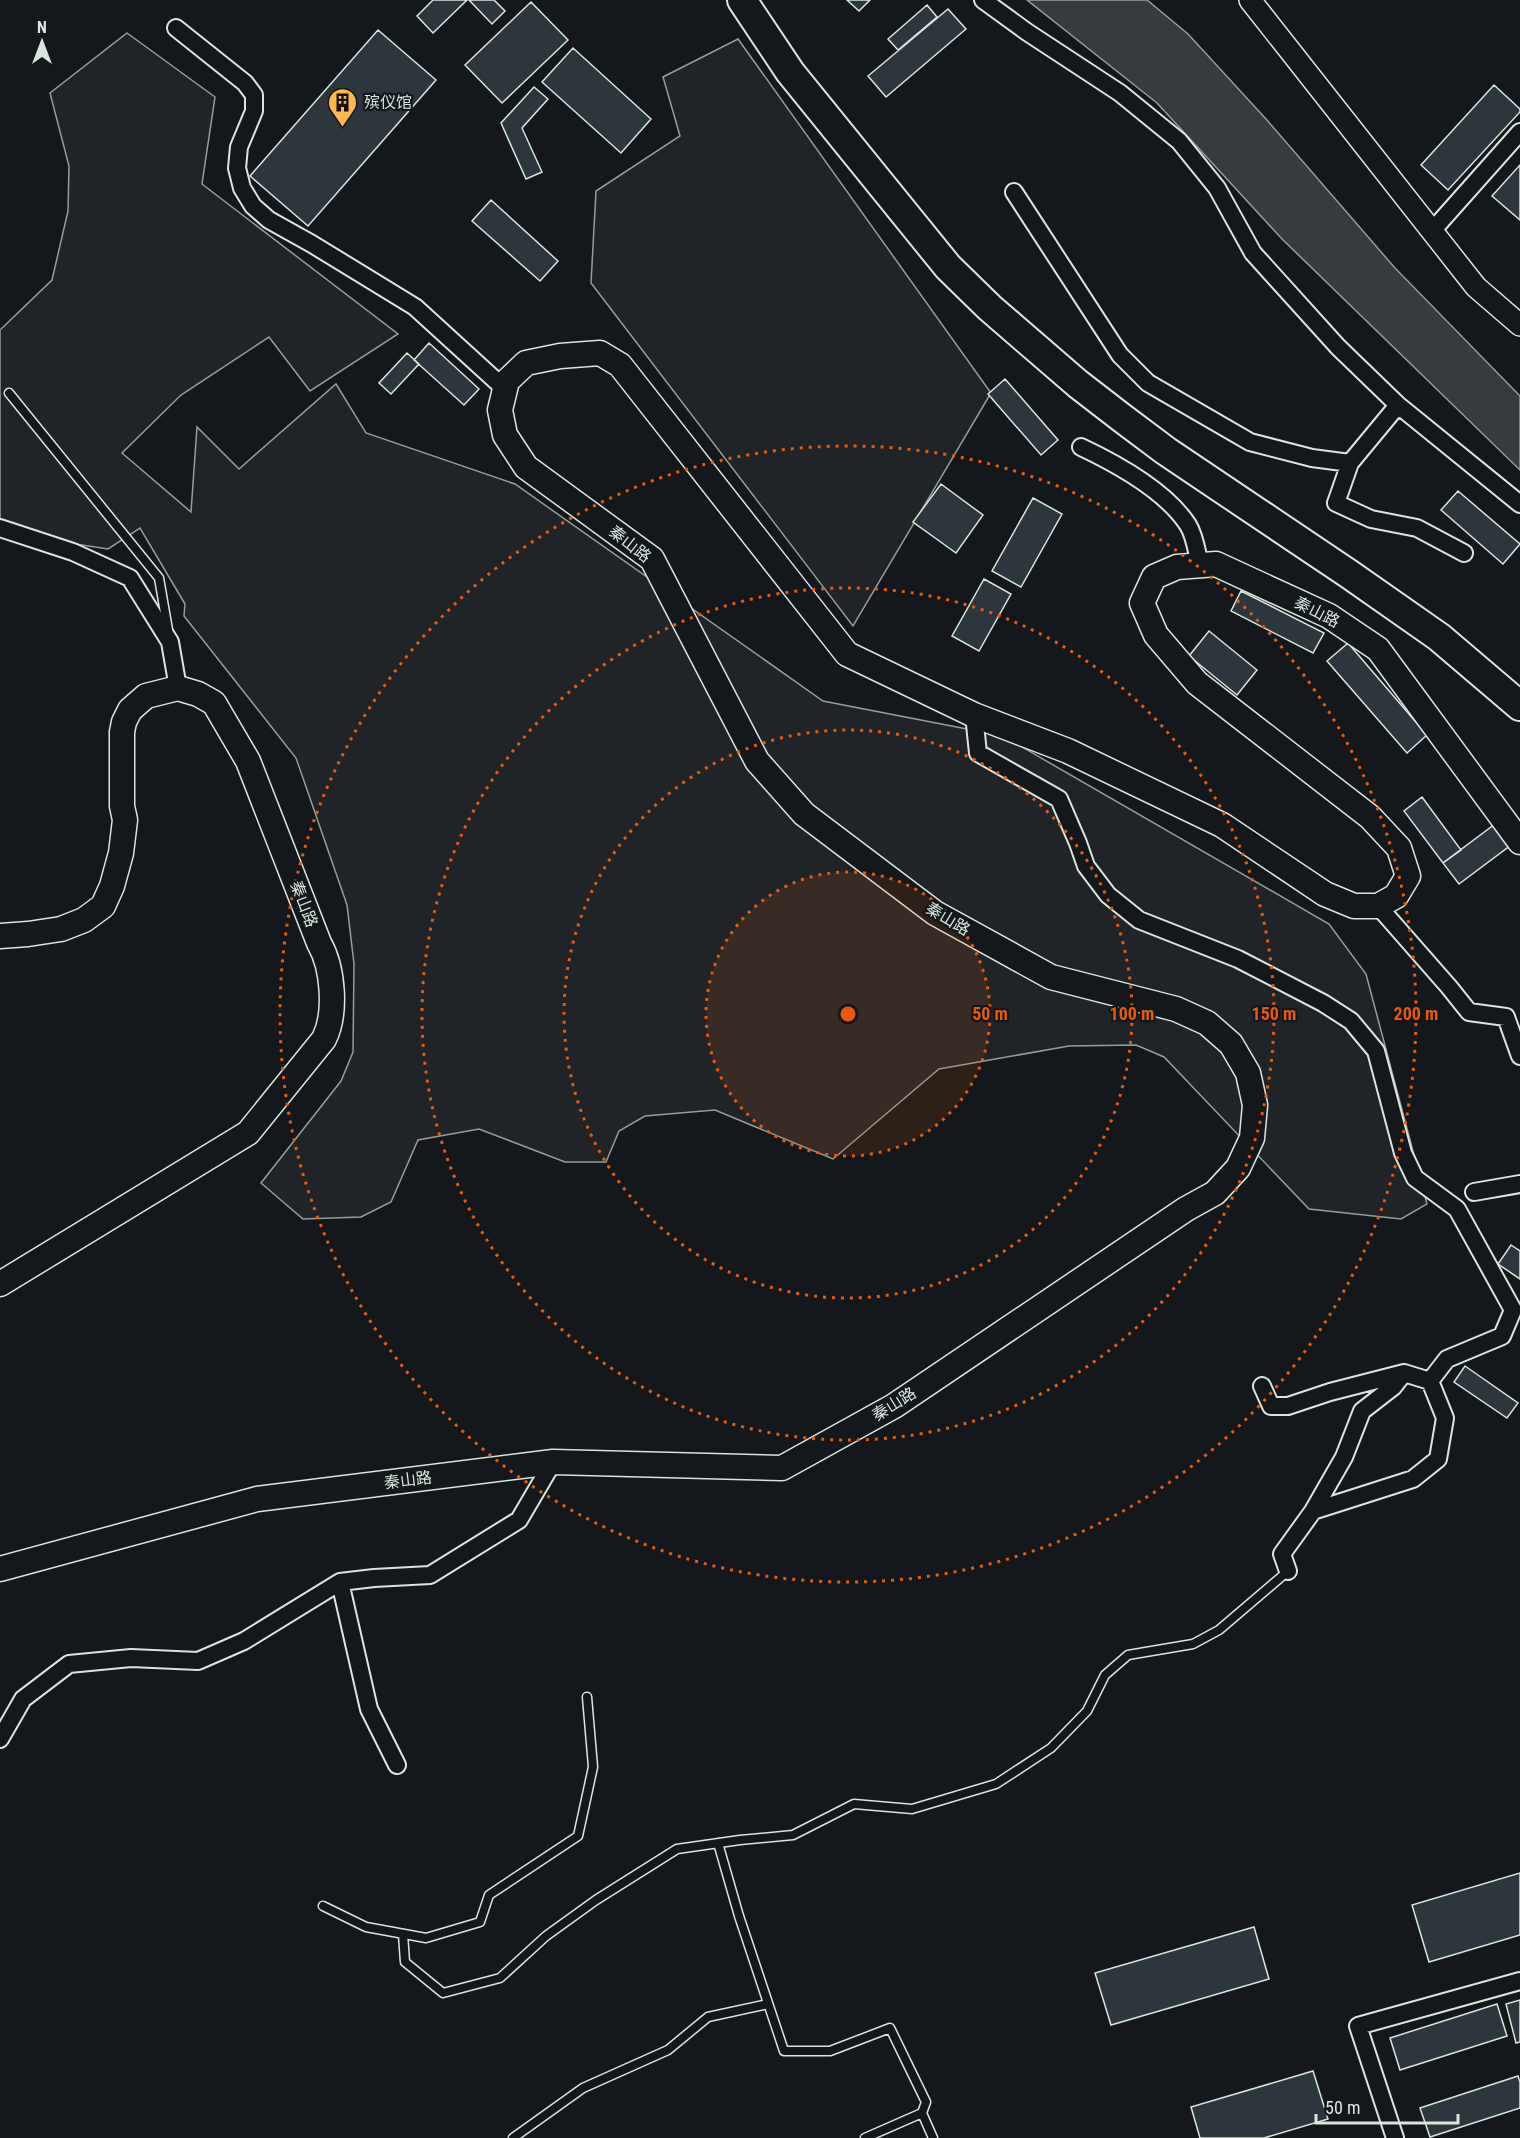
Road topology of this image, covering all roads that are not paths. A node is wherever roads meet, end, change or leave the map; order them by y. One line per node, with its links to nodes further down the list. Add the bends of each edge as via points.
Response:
1 (741, 0): 22 (highway, via 790,72 941,258 999,315 1122,418 1439,637)
2 (761, 0): 20 (highway, via 798,54 961,255 1045,334 1176,437 1450,624)
3 (983, 0): 12 (street, via 1120,93 1179,141 1217,189 1253,253 1338,347)
4 (1250, 0): 8 (street)
5 (176, 28): 10 (street, via 245,83 254,95 254,111 238,147 237,168 242,188 253,206 269,220 415,307)
6 (1520, 132): 8 (street)
7 (1014, 192): 14 (street, via 1120,355 1148,384 1250,442)
8 (1431, 231): 9 (street, via 1476,287)
9 (1520, 325)
10 (505, 388): 23 (main road, via 526,363 560,356 600,353 620,365 847,654); 34 (main road, 秦山路, via 500,410 505,435 526,467 652,559 757,761 804,814 935,913 1051,977 1176,1010 1207,1023 1231,1044 1243,1064 1255,1105 1252,1138 1238,1168 1215,1192 894,1406 782,1468)
11 (9, 393): 19 (lane, via 159,578)
12 (1398, 405): 14 (street); 15 (street)
13 (1081, 447): 18 (street, via 1111,461 1167,500 1190,527)
14 (1350, 463): 17 (street, via 1336,503 1371,519 1417,528)
15 (1520, 504)
16 (0, 528): 19 (street, via 73,552 130,578)
17 (1464, 553)
18 (1200, 565): 24 (main road, 秦山路, via 1215,564 1329,616 1378,649); 25 (main road, 秦山路, via 1177,567 1154,577 1142,603 1156,635 1197,683 1370,817 1400,848 1408,876 1396,896)
19 (170, 642): 21 (street)
20 (1520, 684)
21 (178, 687): 26 (main road, via 146,696 130,710 124,722 125,820 121,853 103,906 84,920 61,929); 30 (main road, 秦山路, via 214,703 248,761 325,954 333,999 329,1029 248,1133)
22 (1520, 706)
23 (974, 715): 25 (main road, via 1068,751 1222,825 1325,894 1354,906); 32 (street, via 978,753 1059,799 1086,866 1108,896 1139,920 1238,959 1323,1003 1351,1020 1376,1051 1403,1153 1415,1178 1456,1209 1513,1310 1502,1336 1447,1359)
24 (1520, 842)
25 (1378, 906): 27 (street, via 1468,1012 1506,1017)
26 (0, 936)
27 (1520, 1056)
28 (1520, 1185): 29 (street)
29 (1474, 1192)
30 (0, 1284)
31 (1404, 1373): 32 (street); 33 (street, via 1288,1406 1271,1406); 35 (street, via 1393,1387 1362,1411 1344,1456)
32 (1430, 1381): 35 (street, via 1445,1418 1438,1459 1413,1479)
33 (1262, 1386)
34 (554, 1462): 36 (main road, 秦山路, via 257,1499); 38 (street, via 519,1520 430,1575)
35 (1314, 1511): 37 (street, via 1282,1554)
36 (0, 1569)
37 (1288, 1571): 42 (lane, via 1219,1630 1193,1644 1128,1655 1105,1675 1087,1711 1051,1748 996,1785 912,1809 854,1804 793,1834)
38 (340, 1582): 40 (street, via 244,1641 198,1661 131,1658 69,1664 23,1699); 41 (street, via 369,1708)
39 (587, 1697): 44 (lane, via 592,1767 578,1836 489,1895 480,1922 426,1938)
40 (0, 1739)
41 (397, 1765)
42 (718, 1843): 44 (lane, via 677,1849 546,1936 500,1978 443,1993 405,1962); 46 (lane)
43 (323, 1906): 44 (lane, via 366,1927)
44 (403, 1934)
45 (1520, 1981): 51 (street, via 1358,2026)
46 (768, 2004): 47 (lane, via 784,2051 830,2051 890,2028 926,2102); 48 (lane, via 708,2017 668,2050 584,2088)
47 (922, 2113): 49 (lane); 50 (lane)
48 (513, 2138)
49 (865, 2138)
50 (933, 2138)
51 (1395, 2138)

